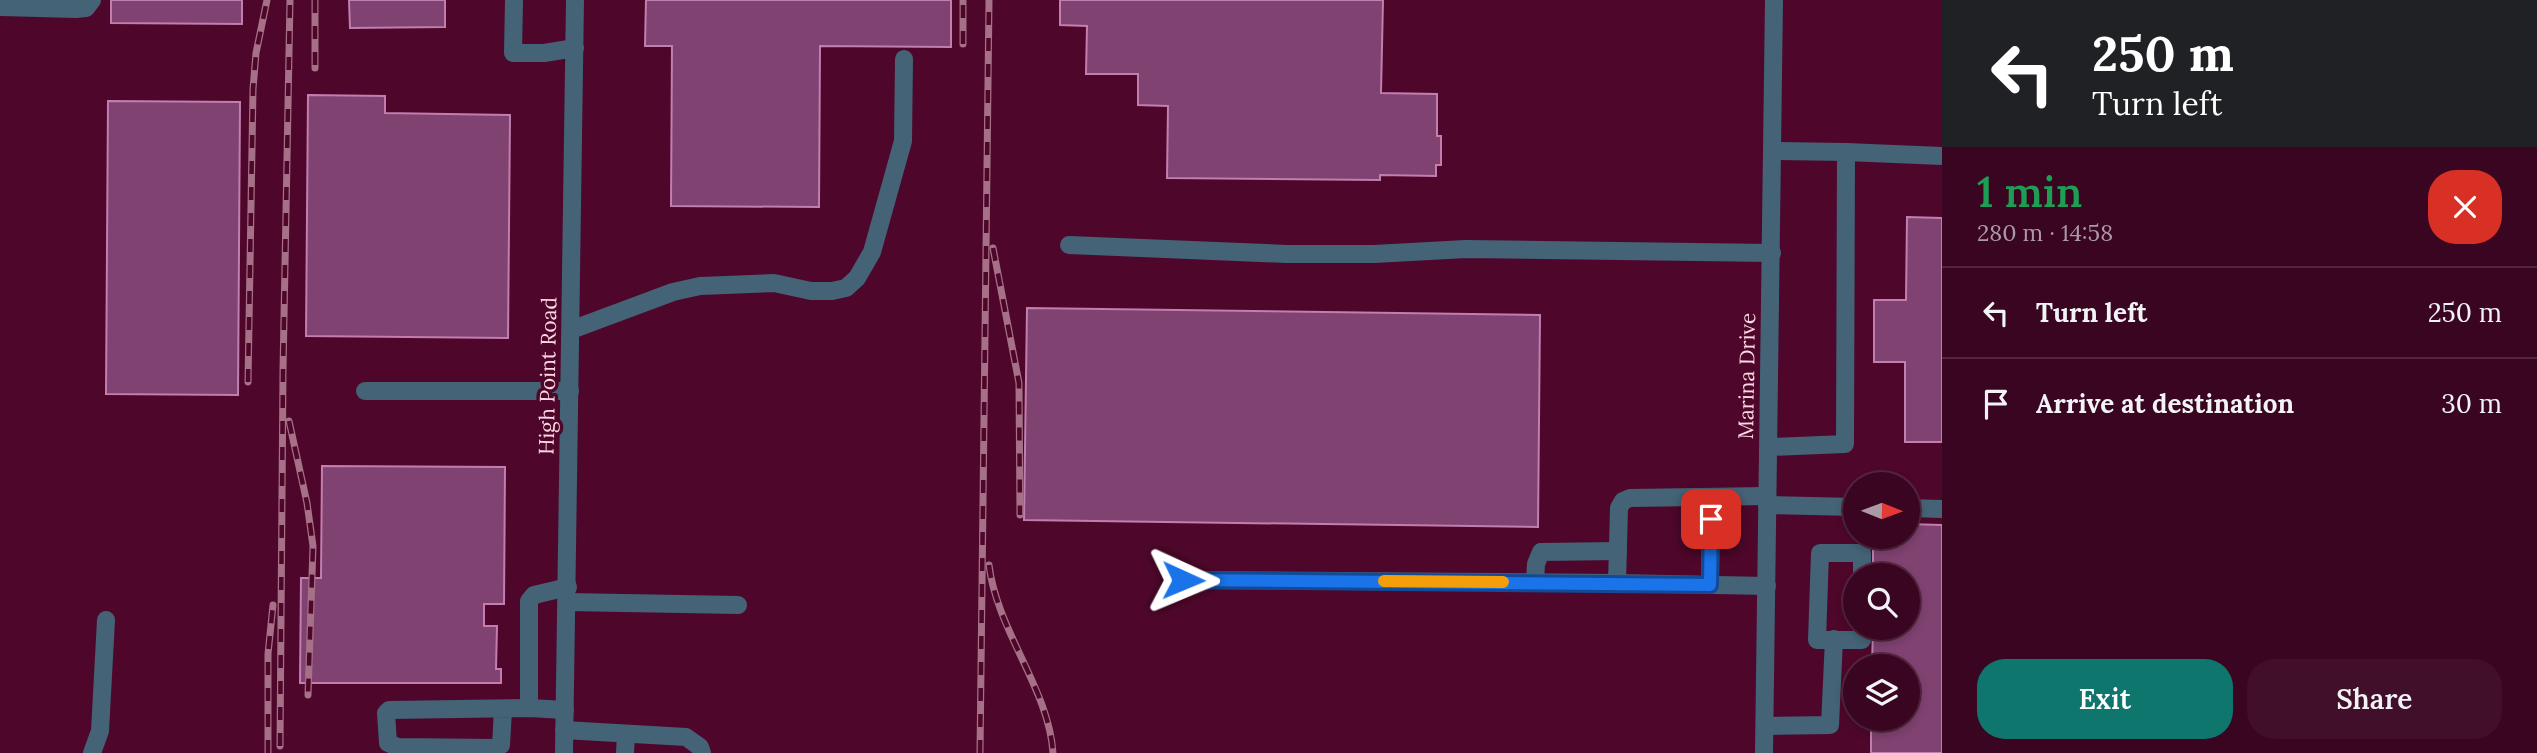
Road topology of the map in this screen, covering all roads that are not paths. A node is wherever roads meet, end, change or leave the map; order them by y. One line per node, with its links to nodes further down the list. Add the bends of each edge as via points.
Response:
1 (92, 0): 5 (street, via 86,8 76,9)
2 (514, 0): 6 (street, via 513,53)
3 (575, 0): 6 (street, High Point Road)
4 (1774, 0): 8 (street, Marina Drive)
5 (0, 7)
6 (575, 48): 13 (street, High Point Road)
7 (904, 59): 13 (street, via 904,141 872,252 846,288 811,290 774,282 701,286)
8 (1773, 151): 9 (street); 12 (street, Marina Drive)
9 (1846, 152): 10 (street); 16 (street, via 1845,444)
10 (1942, 156)
11 (1069, 245): 12 (street, via 1312,254 1466,249)
12 (1772, 253): 16 (street, Marina Drive)
13 (571, 330): 15 (street, High Point Road)
14 (365, 391): 15 (street)
15 (570, 391): 29 (street, High Point Road)
16 (1769, 447): 18 (street, Marina Drive)
17 (1711, 497): 18 (street); 22 (street, via 1623,501); 27 (street)
18 (1767, 500): 19 (street); 28 (street, Marina Drive)
19 (1843, 506)
20 (1920, 508): 21 (street)
21 (1942, 509)
22 (1618, 551): 25 (street, via 1541,552); 26 (street)
23 (1862, 563): 32 (street, via 1862,553 1820,554 1817,640)
24 (1183, 580): 25 (street)
25 (1535, 582): 26 (street)
26 (1617, 583): 27 (street)
27 (1710, 585): 28 (street)
28 (1767, 586): 37 (street, Marina Drive)
29 (568, 595): 30 (street); 34 (street, via 534,595 529,601); 36 (street, High Point Road)
30 (738, 605)
31 (106, 620): 41 (street, via 100,731)
32 (1834, 639): 33 (street); 37 (street, via 1830,725)
33 (1843, 639)
34 (528, 708): 35 (street); 36 (street)
35 (503, 710): 35 (street, via 389,710 388,743 398,747 495,748 501,745)
36 (565, 710): 38 (street, High Point Road)
37 (1765, 726): 45 (street, Marina Drive)
38 (564, 730): 39 (street); 42 (street, High Point Road)
39 (626, 734): 40 (street); 43 (street)
40 (664, 744): 44 (street, via 686,737)
41 (92, 753)
42 (564, 753)
43 (625, 753)
44 (702, 753)
45 (1764, 753)

